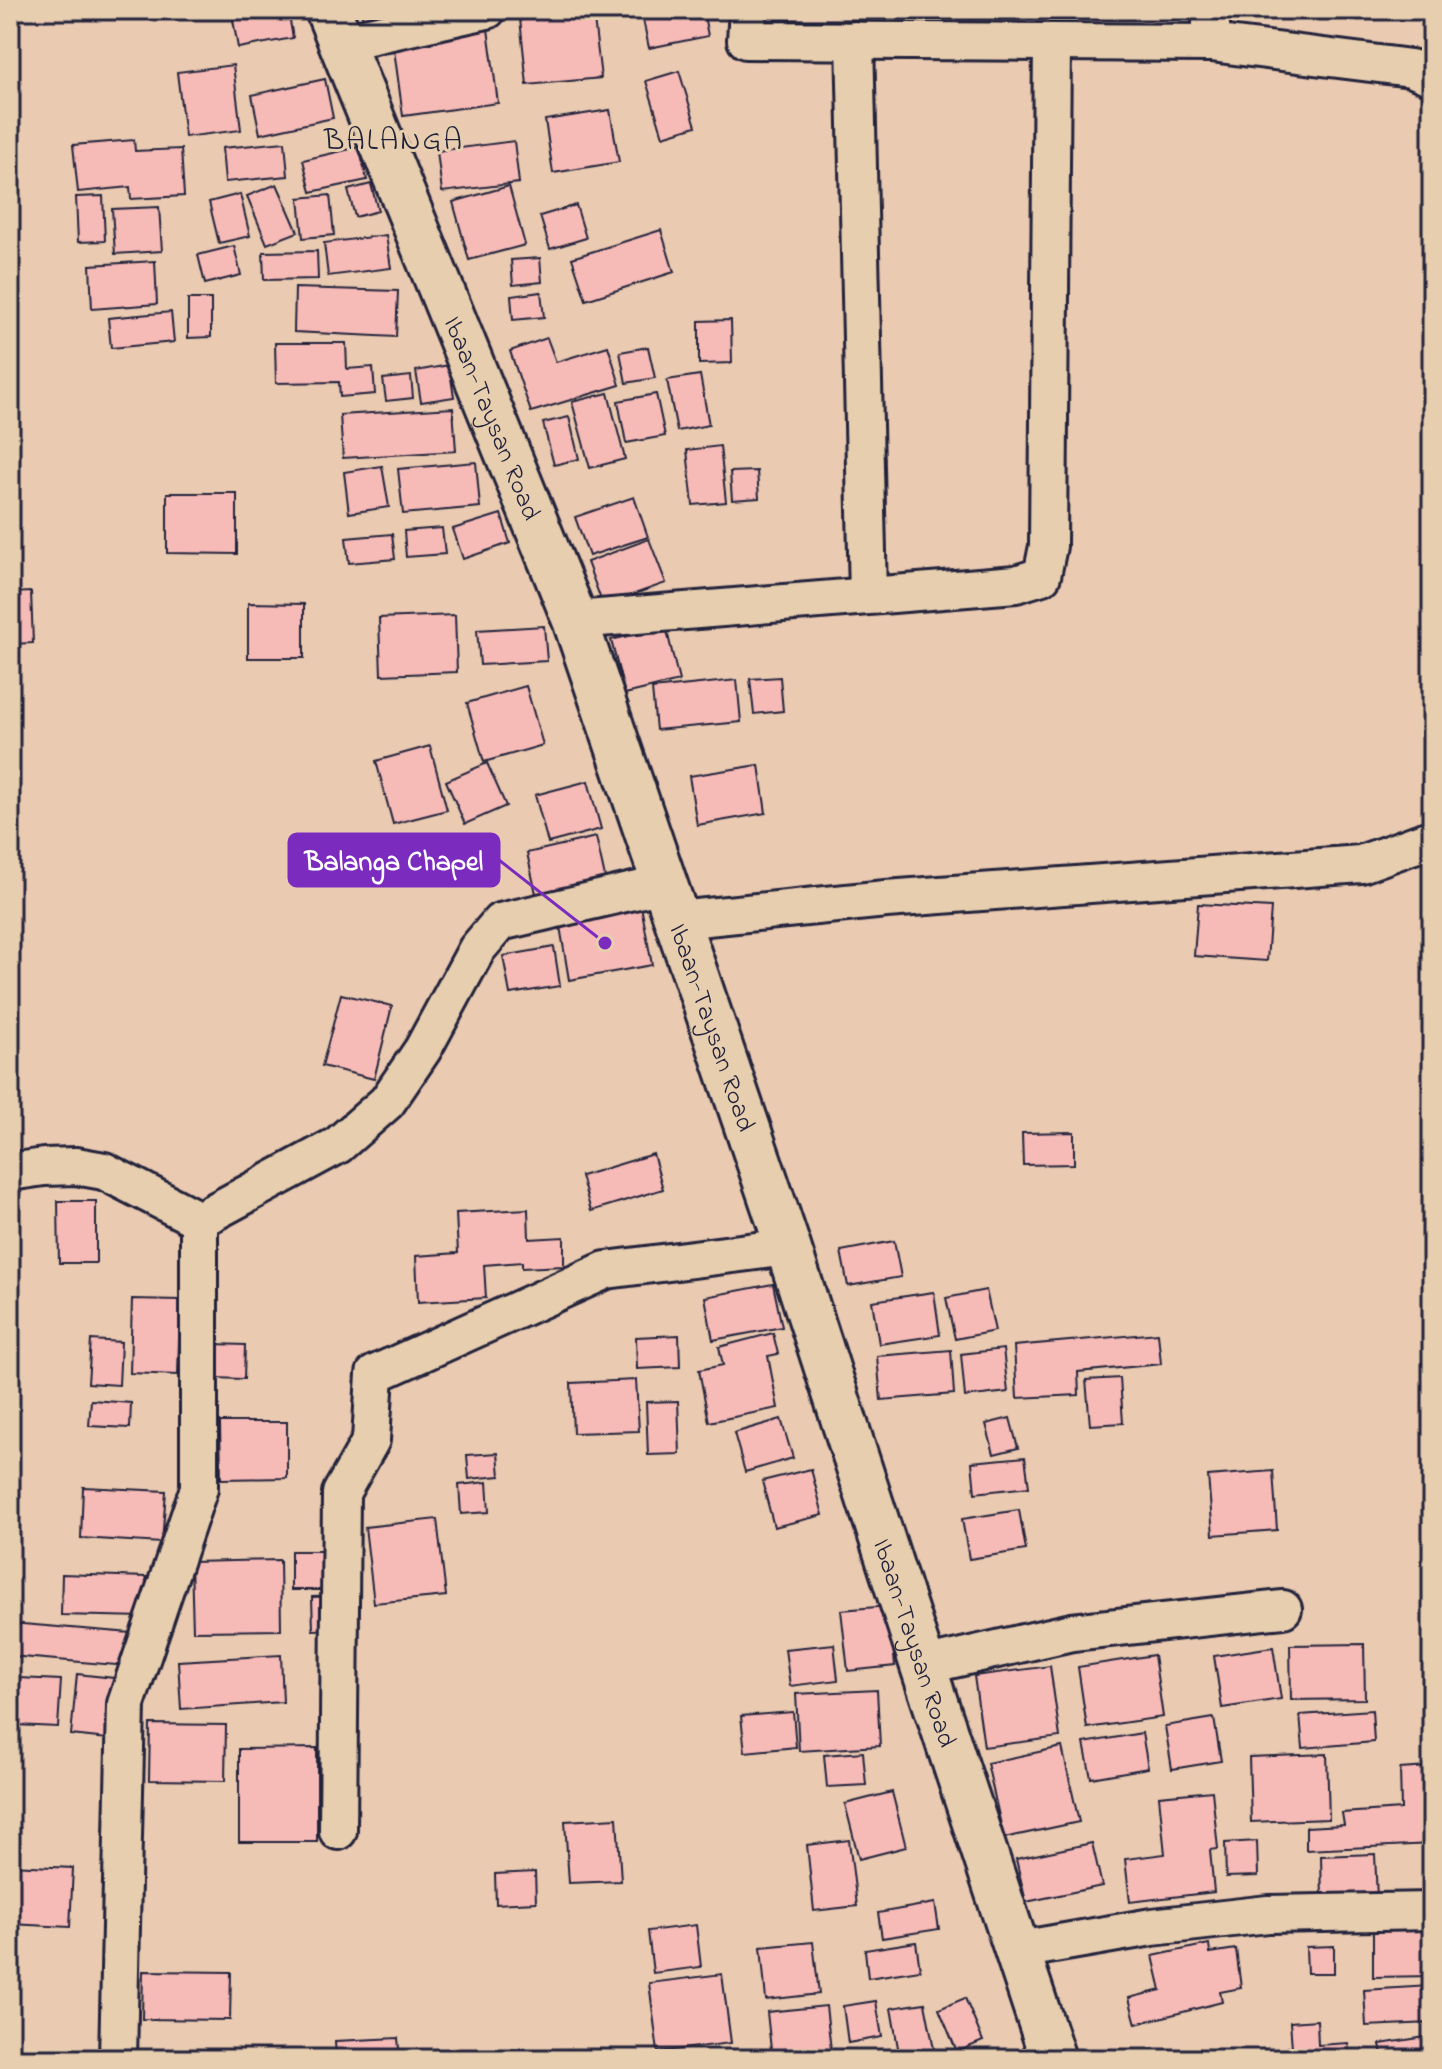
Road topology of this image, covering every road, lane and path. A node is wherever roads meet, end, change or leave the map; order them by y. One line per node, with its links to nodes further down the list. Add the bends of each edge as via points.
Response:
1 (487, 10): 3 (street)
2 (748, 10): 5 (street, via 746,40)
3 (335, 26): 9 (main road, Ibaan-Taysan Road)
4 (1211, 26): 6 (street); 7 (street, via 1411,68)
5 (855, 40): 6 (street); 8 (street)
6 (1052, 42): 8 (street, via 1048,546 1042,576 1016,584)
7 (1432, 77)
8 (868, 595): 9 (street)
9 (575, 620): 11 (main road, Ibaan-Taysan Road)
10 (1430, 839): 11 (street, via 1361,864 886,899)
11 (670, 902): 13 (street, via 500,922 477,949 423,1049 387,1102 338,1145); 14 (main road, Ibaan-Taysan Road)
12 (10, 1172): 13 (street, via 76,1166 104,1171)
13 (199, 1220): 20 (street, via 199,1488 126,1704)
14 (788, 1247): 16 (main road, Ibaan-Taysan Road); 17 (street, via 606,1270 375,1374 371,1440 341,1493)
15 (1283, 1609): 16 (street, via 1072,1632)
16 (923, 1666): 19 (main road, Ibaan-Taysan Road)
17 (338, 1831)
18 (1432, 1911): 19 (street, via 1268,1914)
19 (1019, 1950): 21 (main road, Ibaan-Taysan Road)
20 (118, 2059)
21 (1053, 2059)

